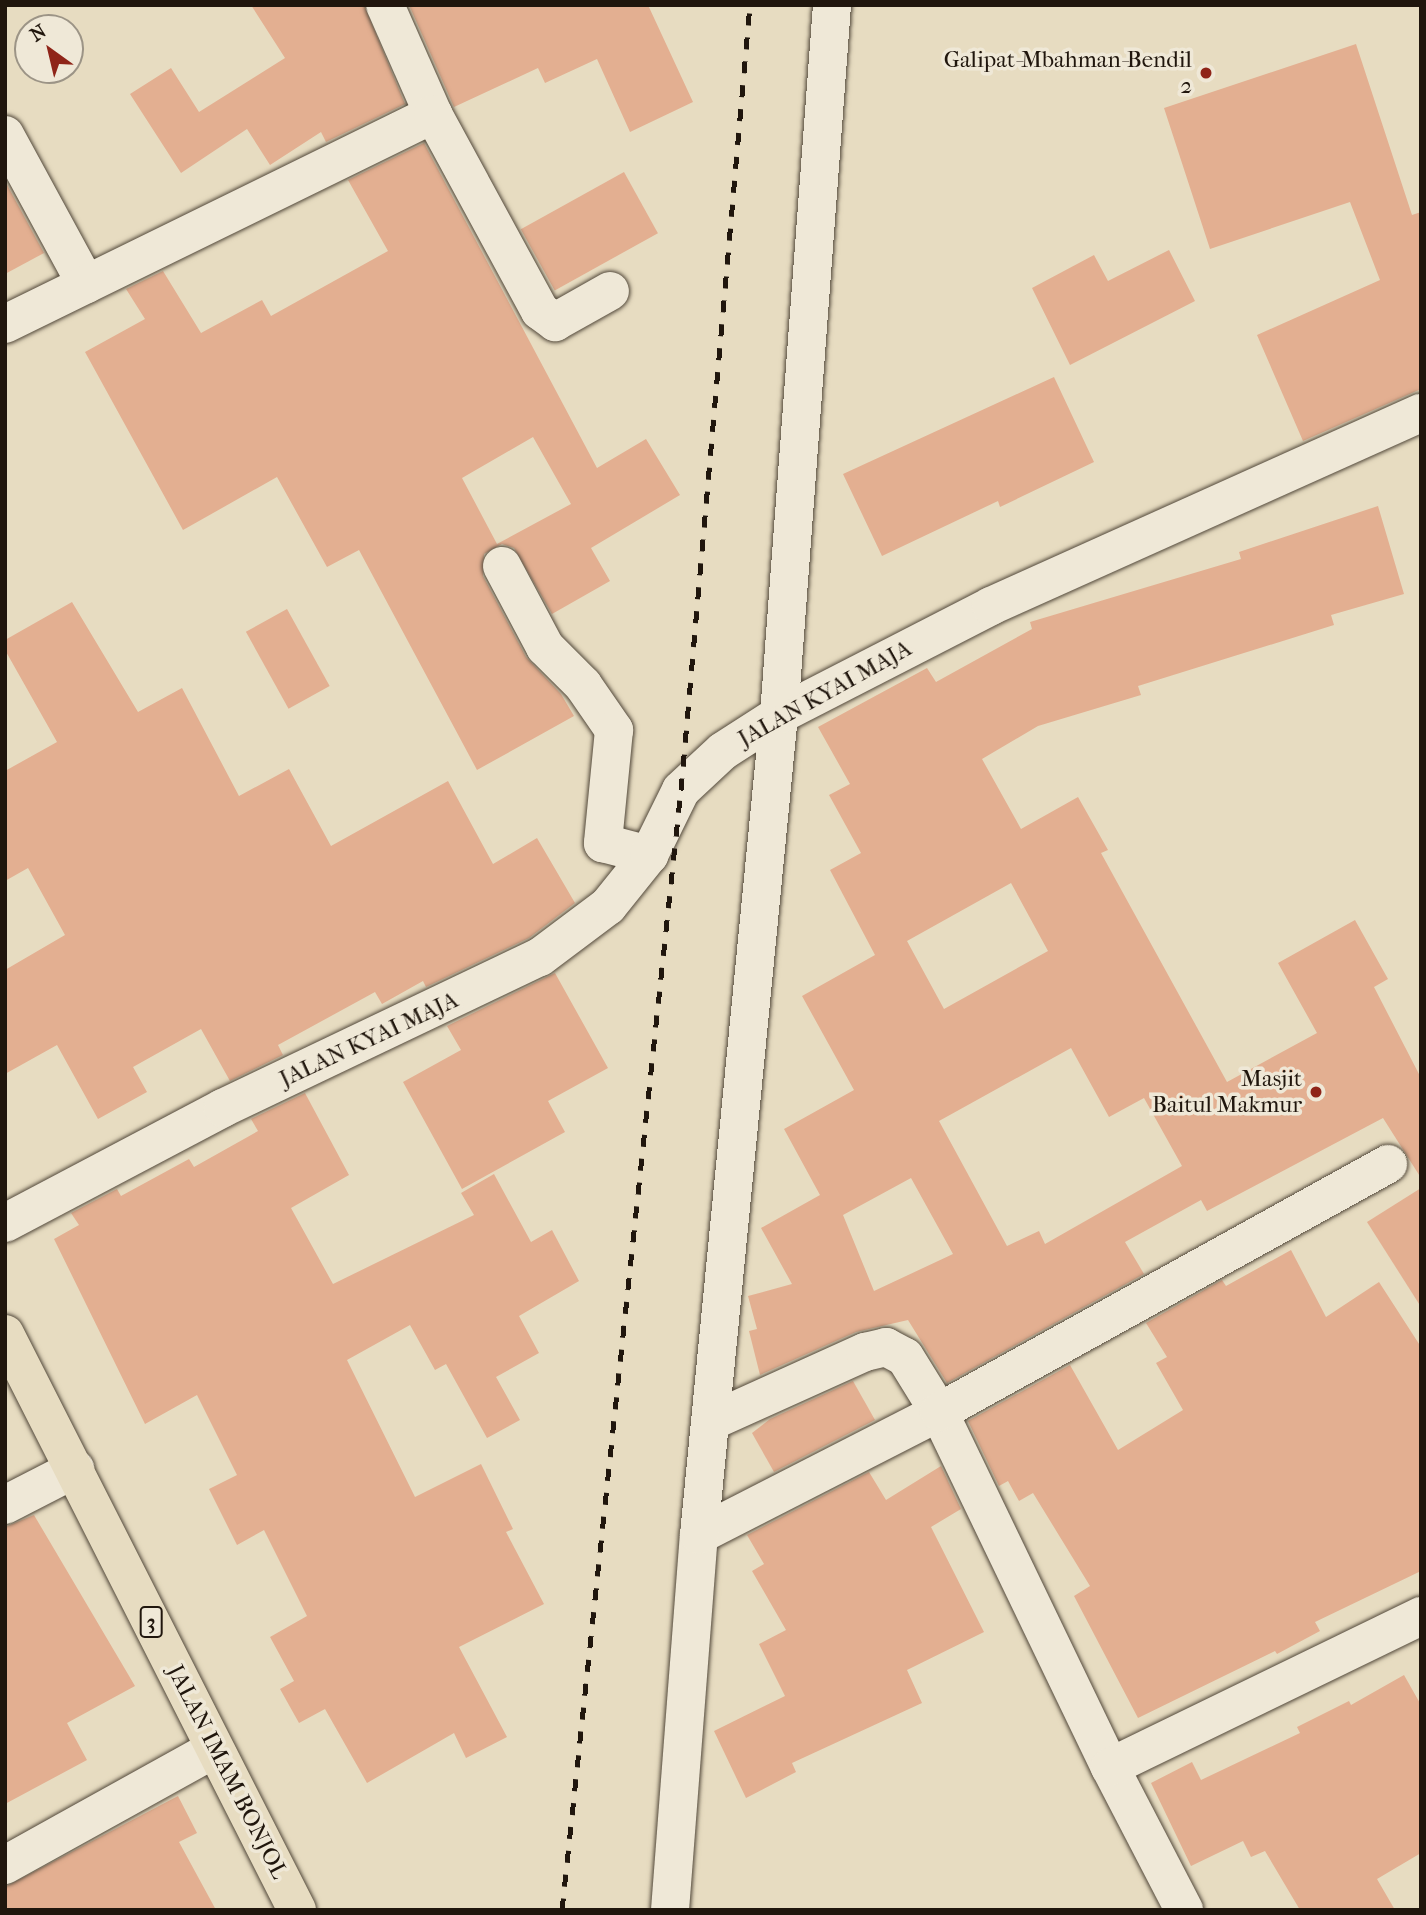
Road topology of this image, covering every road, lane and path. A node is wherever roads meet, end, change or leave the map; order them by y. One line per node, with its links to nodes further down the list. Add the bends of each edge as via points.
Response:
1 (385, 5): 3 (street)
2 (832, 5): 10 (street)
3 (433, 114): 5 (street); 6 (street, via 540,311 555,322)
4 (5, 135): 5 (street)
5 (86, 284): 7 (street)
6 (610, 290)
7 (5, 324)
8 (1421, 413): 10 (street, JALAN KYAI MAJA, via 990,606)
9 (502, 566): 11 (street, via 545,648 583,685 614,730 603,843)
10 (779, 715): 11 (street, JALAN KYAI MAJA, via 723,751 681,790); 16 (street)
11 (649, 855): 13 (street, JALAN KYAI MAJA, via 608,906 540,957 223,1108)
12 (1388, 1164): 15 (street)
13 (5, 1223)
14 (5, 1334): 17 (highway, JALAN IMAM BONJOL / 3)
15 (939, 1412): 16 (street, via 905,1357 886,1347 865,1352); 19 (street); 22 (street)
16 (712, 1421): 19 (street)
17 (75, 1469): 18 (street); 21 (highway, JALAN IMAM BONJOL / 3)
18 (5, 1505)
19 (699, 1535): 25 (street)
20 (1421, 1616): 22 (street)
21 (214, 1749): 23 (street); 24 (highway, JALAN IMAM BONJOL / 3)
22 (1110, 1767): 26 (street)
23 (5, 1865)
24 (297, 1910)
25 (670, 1910)
26 (1184, 1910)

